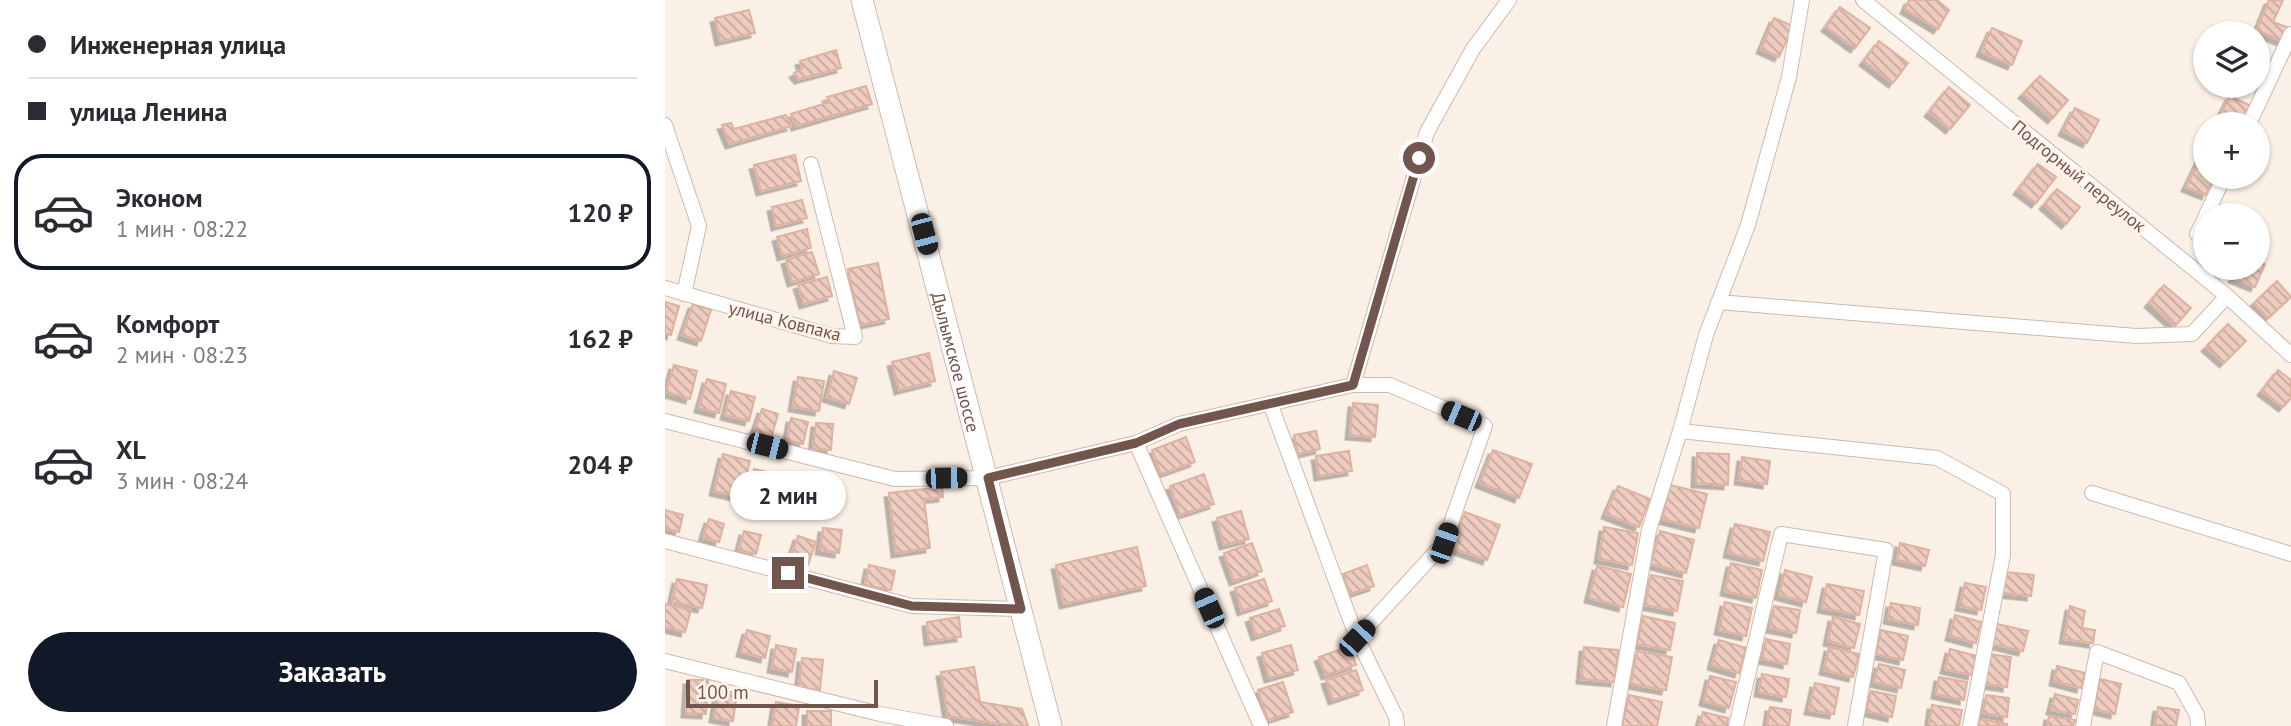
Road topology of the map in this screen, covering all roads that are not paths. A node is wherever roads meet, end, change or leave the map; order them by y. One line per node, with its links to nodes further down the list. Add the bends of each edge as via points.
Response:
1 (862, 0): 19 (main road, Дылымское шоссе)
2 (1509, 0): 14 (street, via 1473,49 1427,132)
3 (1802, 0): 12 (street, via 1789,77 1748,225)
4 (1863, 0): 11 (street, Подгорный переулок)
5 (2291, 34): 6 (street)
6 (2255, 112)
7 (665, 125): 10 (street, via 699,226)
8 (811, 164): 10 (street, улица Ковпака, via 855,337 832,336)
9 (665, 288): 10 (street, улица Ковпака)
10 (684, 294)
11 (2227, 296): 12 (street, via 2192,334 2136,336); 13 (street, Подгорный переулок)
12 (1718, 302): 17 (street)
13 (2291, 355)
14 (1353, 385): 15 (street); 24 (street, via 1390,385 1485,426 1444,543)
15 (1270, 403): 18 (street, via 1179,424); 24 (street)
16 (665, 421): 19 (street, via 895,479)
17 (1680, 431): 30 (street, via 1649,530); 33 (street, via 1937,457 2003,494 2003,555)
18 (1136, 443): 19 (street); 28 (street)
19 (988, 478): 23 (main road, Дылымское шоссе)
20 (2092, 493): 22 (street)
21 (665, 541): 23 (street, via 912,606)
22 (2291, 554)
23 (1021, 609): 27 (main road, Дылымское шоссе)
24 (1357, 638): 29 (street)
25 (665, 662): 26 (street)
26 (946, 726)
27 (1051, 726)
28 (1261, 726)
29 (1397, 726)
30 (1614, 726)
31 (1736, 726): 32 (street, via 1781,534 1886,550)
32 (1855, 726)
33 (1970, 726)
34 (2083, 726): 35 (street, via 2097,652 2179,683 2197,715)
35 (2198, 726)

